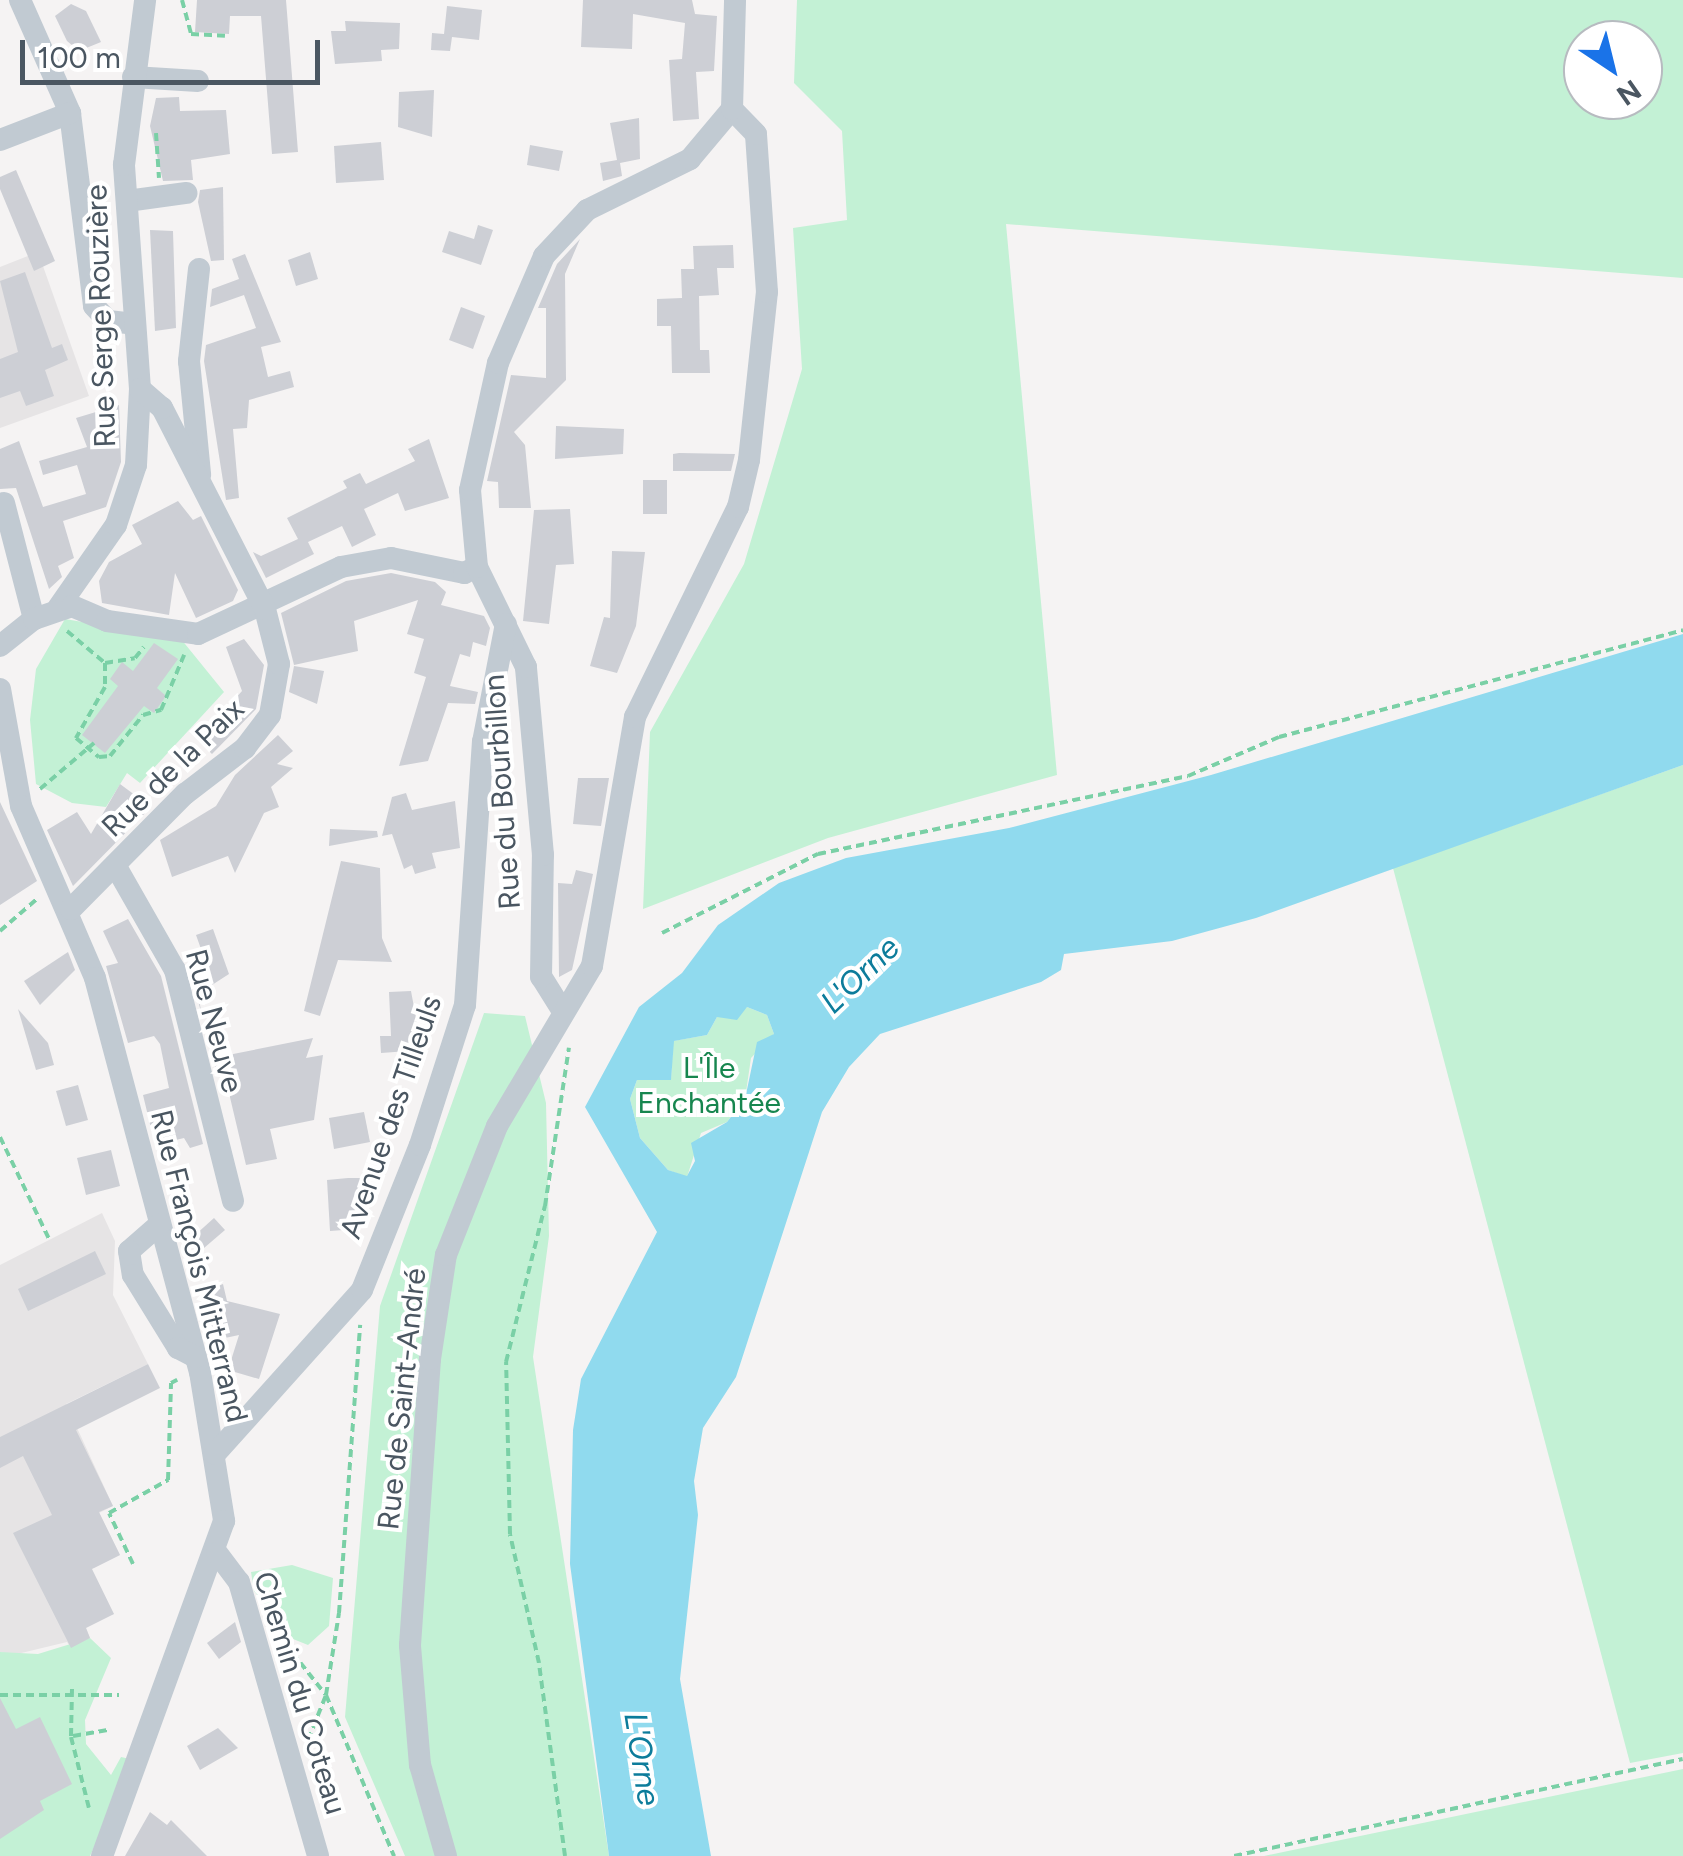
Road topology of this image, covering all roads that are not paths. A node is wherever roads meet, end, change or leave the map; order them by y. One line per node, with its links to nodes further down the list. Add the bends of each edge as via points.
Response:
1 (20, 0): 7 (street)
2 (145, 0): 4 (street, Rue Serge Rouzière)
3 (735, 0): 6 (street)
4 (133, 77): 5 (street); 10 (street, Rue Serge Rouzière)
5 (198, 81)
6 (732, 109): 16 (street, via 690,159 573,220 529,278 498,363 470,490); 25 (street, Rue de Saint-André, via 756,134 767,292 749,460 738,507 635,717 600,936 592,966)
7 (70, 113): 8 (street); 12 (street, via 94,306 108,321)
8 (0, 140)
9 (186, 193): 10 (street)
10 (127, 201): 12 (street, Rue Serge Rouzière)
11 (199, 270): 14 (street, via 190,361)
12 (136, 324): 13 (street, Rue Serge Rouzière)
13 (140, 389): 14 (street, Rue de la Paix, via 162,408); 18 (street, Rue Serge Rouzière, via 136,465 124,508)
14 (198, 480): 17 (street, Rue de la Paix)
15 (4, 503): 19 (street)
16 (477, 567): 17 (street, via 464,572 391,558 341,566); 20 (street, Rue du Bourbillon)
17 (262, 605): 18 (street, via 198,634); 23 (street, Rue de la Paix, via 279,664 270,715 245,748 185,794)
18 (59, 617): 19 (street)
19 (34, 619): 21 (street)
20 (506, 624): 25 (street, Rue du Bourbillon, via 526,667 543,855 541,977); 29 (street, Avenue des Tilleuls, via 484,742 465,1005 362,1290)
21 (0, 645)
22 (0, 689): 24 (street, Rue François Mitterrand, via 21,806)
23 (115, 865): 24 (street, Rue de la Paix); 26 (street, Rue Neuve, via 175,970)
24 (71, 909): 27 (street, Rue François Mitterrand)
25 (562, 1010): 33 (street, Rue de Saint-André, via 497,1126 446,1255 430,1359 410,1645 420,1765)
26 (233, 1202)
27 (160, 1224): 28 (street, Rue François Mitterrand); 28 (street, via 129,1251 133,1275 178,1348)
28 (196, 1357): 29 (street, Rue François Mitterrand)
29 (215, 1454): 30 (street, Rue François Mitterrand, via 224,1521)
30 (217, 1553): 31 (street, Rue François Mitterrand); 32 (street, Chemin du Coteau, via 239,1582)
31 (102, 1856)
32 (318, 1856)
33 (446, 1856)

